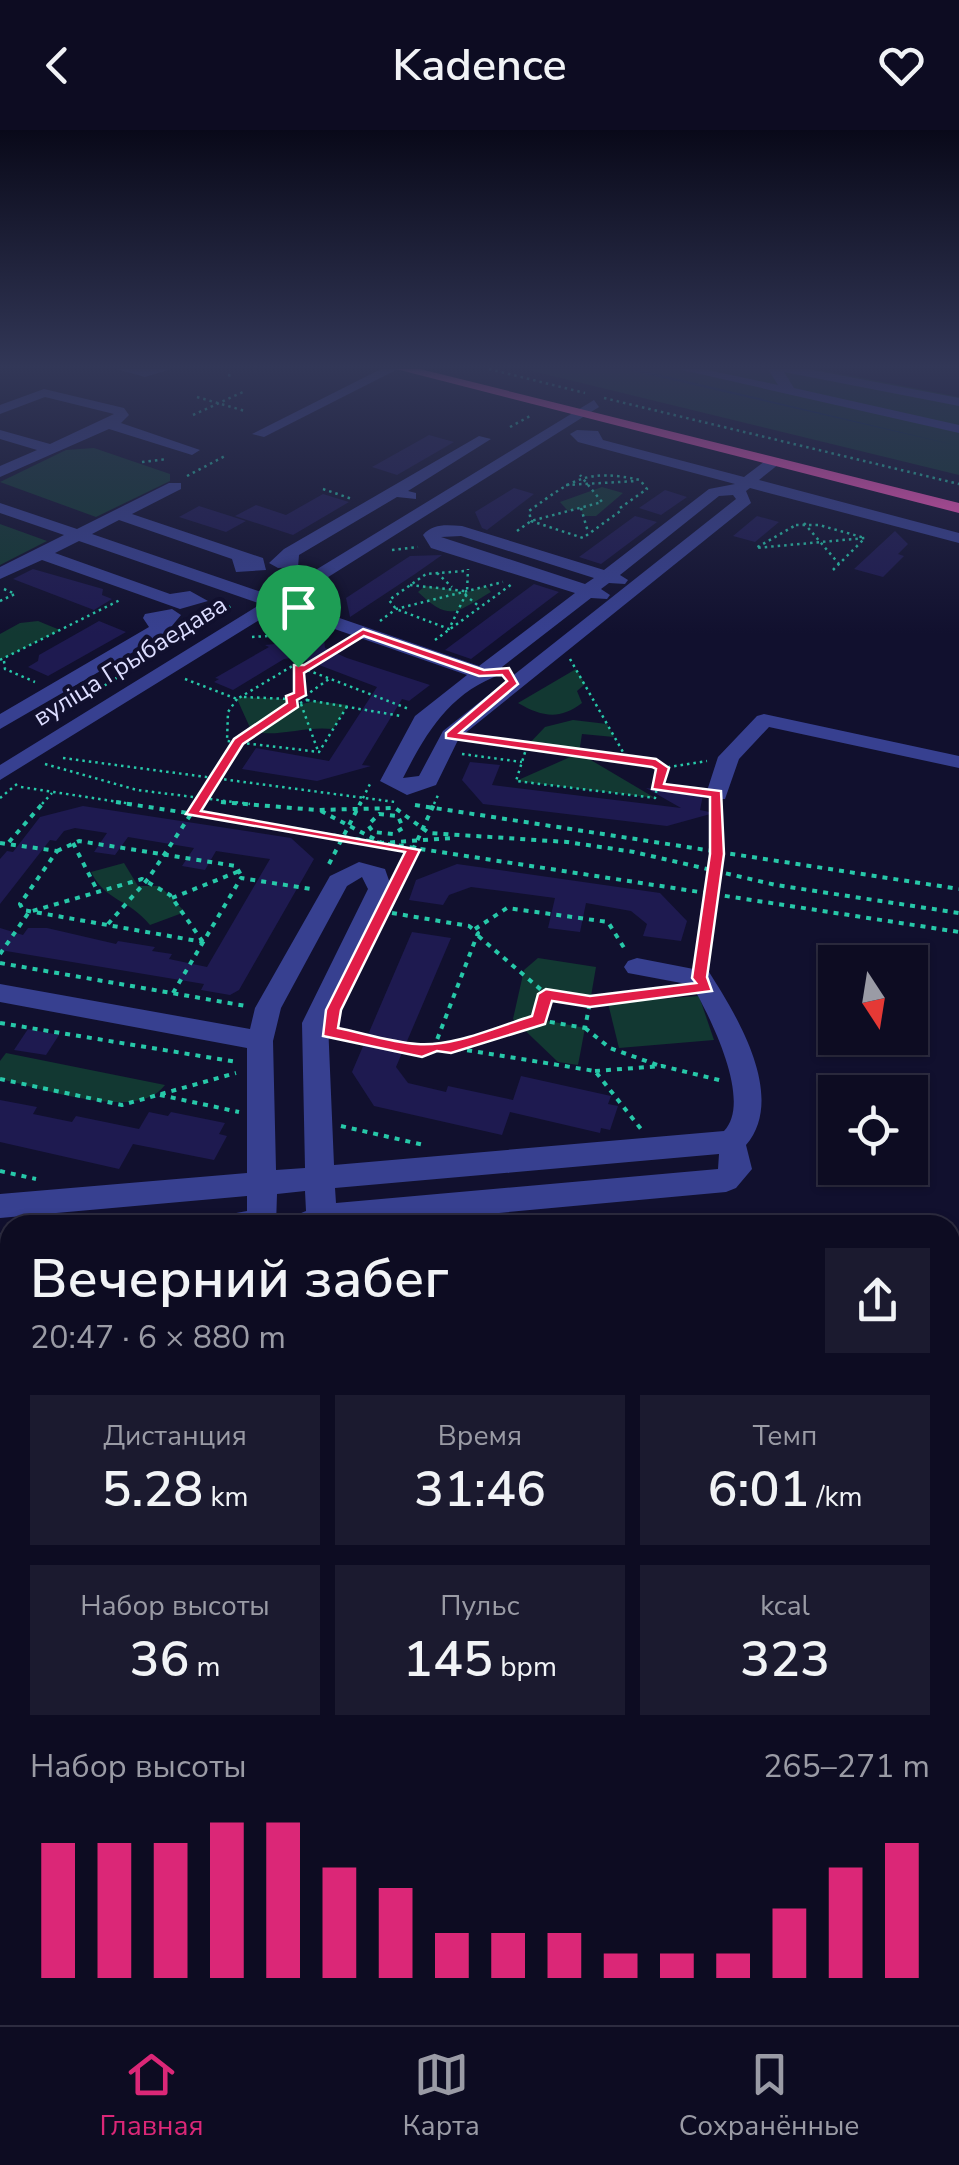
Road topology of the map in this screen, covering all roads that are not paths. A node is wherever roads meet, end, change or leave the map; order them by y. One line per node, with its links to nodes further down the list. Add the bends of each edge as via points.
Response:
1 (33, 457): 8 (street)
2 (453, 457): 11 (street)
3 (509, 457): 14 (street, вуліца Грыбаедава)
4 (646, 457): 10 (street)
5 (758, 457): 7 (highway)
6 (799, 457): 12 (highway)
7 (774, 462): 10 (street); 16 (highway)
8 (0, 472)
9 (175, 484): 17 (street)
10 (743, 487): 19 (street); 24 (street, via 715,492); 25 (street, via 745,500)
11 (395, 492): 14 (street); 21 (street)
12 (959, 494)
13 (0, 498): 18 (street)
14 (435, 503): 29 (street, вуліца Грыбаедава)
15 (0, 508): 18 (street)
16 (959, 508)
17 (116, 514): 18 (street); 22 (street)
18 (80, 532): 20 (street); 29 (street)
19 (959, 538)
20 (39, 553): 23 (street); 27 (street)
21 (290, 553)
22 (240, 556)
23 (0, 574)
24 (605, 576): 25 (street); 26 (street); 26 (street, via 462,531 430,535 437,544)
25 (635, 585): 28 (street)
26 (586, 590): 28 (street); 31 (street)
27 (169, 600)
28 (617, 600): 32 (street)
29 (274, 601): 31 (street); 34 (street, вуліца Грыбаедава)
30 (159, 629): 33 (street)
31 (483, 674): 32 (street, via 481,683 490,688); 32 (street, via 414,729 391,780 406,788 423,784 457,736)
32 (511, 684)
33 (61, 687): 34 (street); 35 (street)
34 (95, 702): 37 (street, вуліца Грыбаедава)
35 (0, 724)
36 (959, 762): 38 (street, via 764,720 729,757)
37 (0, 774)
38 (717, 794)
39 (636, 968): 42 (street, via 703,982 744,1086 748,1120)
40 (0, 992): 41 (street)
41 (260, 1041): 43 (street, via 266,1014 338,882 359,870 377,874 380,890 315,1023); 44 (street)
42 (731, 1142): 43 (street); 48 (street, via 737,1170 726,1180)
43 (319, 1178): 44 (street); 47 (street)
44 (262, 1183): 45 (street); 46 (street)
45 (0, 1206)
46 (256, 1215)
47 (313, 1215)
48 (373, 1215)

